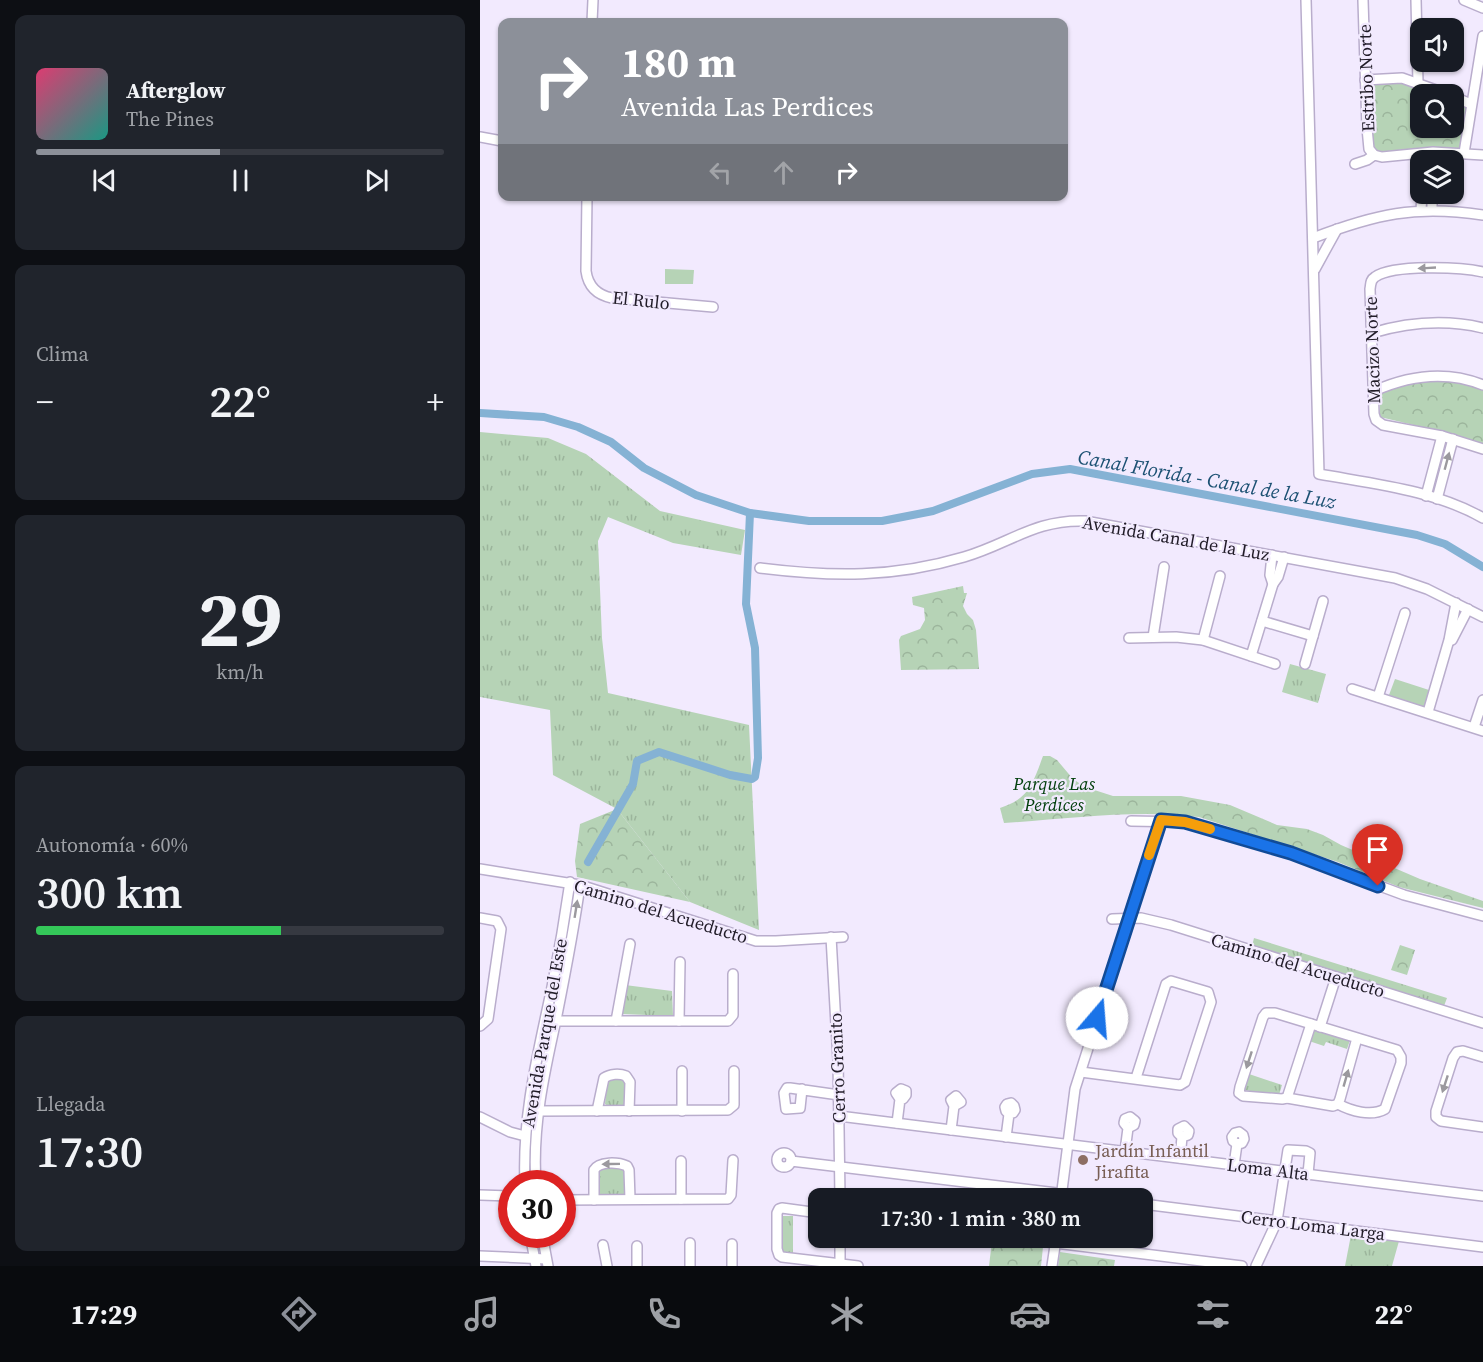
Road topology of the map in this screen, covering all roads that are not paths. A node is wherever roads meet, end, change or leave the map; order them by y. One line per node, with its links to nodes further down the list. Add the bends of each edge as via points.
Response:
1 (593, 0): 7 (street)
2 (1306, 0): 27 (street)
3 (1363, 0): 9 (street, Estribo Norte)
4 (1416, 0): 10 (street)
5 (1464, 0): 6 (street)
6 (1483, 8)
7 (592, 18)
8 (1483, 36): 12 (street)
9 (1365, 80): 10 (street, via 1398,78); 16 (street, Estribo Norte, via 1368,141)
10 (1418, 83)
11 (1464, 101): 12 (street)
12 (1471, 104): 15 (street)
13 (480, 137): 14 (street)
14 (498, 140)
15 (1464, 153): 17 (street)
16 (1374, 155): 18 (street); 19 (street)
17 (1483, 155)
18 (1410, 156)
19 (1355, 164)
20 (587, 201): 30 (street, El Rulo, via 586,271 594,290 612,298)
21 (1421, 204): 23 (street)
22 (1432, 204): 24 (street)
23 (1421, 210): 24 (street); 26 (street, via 1378,216)
24 (1432, 210): 25 (street)
25 (1483, 215)
26 (1337, 229): 27 (street); 29 (street)
27 (1313, 238): 29 (street)
28 (1483, 272): 32 (street, Macizo Norte, one-way to 32, via 1435,267 1388,272 1372,279)
29 (1314, 273): 38 (street, via 1319,474)
30 (713, 307)
31 (1483, 328): 32 (street, via 1434,322)
32 (1372, 333): 34 (street, Macizo Norte)
33 (1483, 385): 34 (street, via 1435,375)
34 (1374, 391): 35 (street, Macizo Norte, via 1374,414 1383,425)
35 (1442, 436): 36 (street); 38 (street)
36 (1453, 439): 37 (street); 39 (street, one-way to 36)
37 (1483, 449)
38 (1426, 496): 39 (street)
39 (1437, 499): 40 (street)
40 (1483, 518)
41 (1272, 555): 42 (street, Avenida Canal de la Luz); 44 (street, Avenida Canal de la Luz, via 1075,520 1035,527 964,557 896,571 838,575); 46 (street)
42 (1284, 557): 46 (street); 48 (street, Avenida Canal de la Luz, via 1407,582)
43 (1164, 567): 54 (street)
44 (760, 568)
45 (1220, 576): 56 (street)
46 (1273, 584): 52 (street)
47 (1323, 601): 53 (street)
48 (1456, 603): 49 (street, Avenida Canal de la Luz); 57 (street)
49 (1468, 609): 51 (street, Avenida Canal de la Luz); 57 (street)
50 (1405, 613): 62 (street)
51 (1483, 617)
52 (1262, 621): 53 (street); 58 (street)
53 (1313, 636): 60 (street)
54 (1154, 637): 55 (street); 56 (street)
55 (1129, 638)
56 (1203, 640): 58 (street)
57 (1449, 640): 64 (street)
58 (1251, 656): 59 (street)
59 (1275, 664)
60 (1305, 664)
61 (1352, 689): 62 (street)
62 (1378, 697): 64 (street)
63 (1483, 700): 65 (street)
64 (1428, 712): 65 (street)
65 (1478, 729)
66 (1161, 820): 67 (street); 71 (street, via 1185,822 1259,843 1404,895); 73 (street)
67 (1131, 821)
68 (480, 869): 69 (street, Camino del Acueducto)
69 (570, 882): 70 (street, Camino del Acueducto); 111 (street, Avenida Parque del Este)
70 (580, 885): 76 (street, Camino del Acueducto, via 746,939 771,942); 81 (street, Avenida Parque del Este, one-way to 70)
71 (1483, 916)
72 (480, 918): 86 (street, via 497,921 501,929 488,1019)
73 (1129, 918): 74 (street, Camino del Acueducto); 80 (street, Camino del Acueducto, via 1154,920); 91 (street)
74 (1112, 919)
75 (843, 937): 76 (street, Camino del Acueducto)
76 (831, 938): 94 (street, Cerro Granito)
77 (630, 944): 83 (street)
78 (680, 962): 82 (street)
79 (733, 974): 82 (street, via 731,1019)
80 (1336, 977): 84 (street, Camino del Acueducto); 85 (street)
81 (556, 1021): 83 (street); 99 (street, Avenida Parque del Este)
82 (679, 1021): 83 (street)
83 (616, 1022)
84 (1483, 1023)
85 (1316, 1025): 87 (street); 95 (street); 95 (street, one-way to 95, via 1275,1013 1263,1017 1239,1094)
86 (480, 1026)
87 (1357, 1038): 97 (street, one-way to 87); 97 (street, via 1396,1050 1401,1057 1400,1067 1385,1109 1380,1112 1360,1112)
88 (1483, 1058): 108 (street, one-way to 108, via 1457,1052 1436,1111 1441,1121)
89 (682, 1071): 102 (street)
90 (734, 1071): 102 (street, via 734,1103 730,1110)
91 (1081, 1072): 92 (street); 113 (street)
92 (1136, 1078): 92 (street, via 1166,984 1171,981 1208,992 1211,1002 1185,1082 1180,1085)
93 (802, 1089): 94 (street)
94 (838, 1095): 104 (street, Cerro Granito)
95 (1287, 1098): 97 (street)
96 (900, 1099): 106 (street)
97 (1338, 1104)
98 (954, 1106): 110 (street)
99 (538, 1111): 100 (street); 123 (street, Avenida Parque del Este)
100 (597, 1111): 101 (street); 101 (street, via 603,1080 618,1074 630,1082)
101 (629, 1111): 102 (street)
102 (682, 1111)
103 (1009, 1114): 112 (street)
104 (839, 1116): 106 (street, Loma Alta); 121 (street, Cerro Granito)
105 (480, 1117): 111 (street)
106 (897, 1123): 110 (street, Loma Alta)
107 (1184, 1126): 116 (street, via 1178,1129 1182,1137)
108 (1483, 1127)
109 (1128, 1128): 115 (street)
110 (951, 1130): 112 (street, Loma Alta)
111 (525, 1136): 122 (street, Avenida Parque del Este)
112 (1006, 1137): 113 (street, Loma Alta)
113 (1068, 1144): 115 (street, Loma Alta); 128 (street)
114 (1237, 1144): 120 (street)
115 (1125, 1151): 116 (street, Loma Alta)
116 (1180, 1158): 120 (street, Loma Alta)
117 (733, 1160): 133 (street, via 730,1198)
118 (681, 1161): 133 (street)
119 (791, 1161): 121 (street)
120 (1234, 1165): 124 (street, Loma Alta)
121 (839, 1166): 126 (street, Cerro Granito); 127 (street)
122 (525, 1170)
123 (536, 1170)
124 (1285, 1171): 125 (street, Loma Alta); 125 (street, via 1287,1152 1292,1149 1310,1153); 138 (street)
125 (1308, 1174): 131 (street, Loma Alta)
126 (840, 1188)
127 (1002, 1188)
128 (1062, 1188)
129 (480, 1195): 130 (street)
130 (498, 1196)
131 (1483, 1196)
132 (630, 1199): 133 (street); 135 (street); 135 (street, one-way to 135, via 627,1166 599,1164 595,1167)
133 (681, 1199)
134 (576, 1200): 135 (street)
135 (594, 1200)
136 (1153, 1205): 138 (street, Cerro Loma Larga)
137 (808, 1212): 150 (street, via 781,1208 777,1212 777,1251 782,1257)
138 (1277, 1221): 143 (street, Cerro Loma Larga); 158 (street)
139 (690, 1243): 153 (street)
140 (732, 1244): 154 (street)
141 (603, 1245): 151 (street)
142 (638, 1246): 152 (street)
143 (1483, 1247)
144 (840, 1248): 150 (street)
145 (1055, 1248): 156 (street)
146 (1113, 1248): 157 (street)
147 (480, 1256): 148 (street)
148 (535, 1262): 149 (street)
149 (547, 1262)
150 (840, 1265): 155 (street)
151 (607, 1266)
152 (638, 1266)
153 (691, 1266)
154 (732, 1266)
155 (858, 1266)
156 (1052, 1266)
157 (1242, 1266)
158 (1256, 1266)

